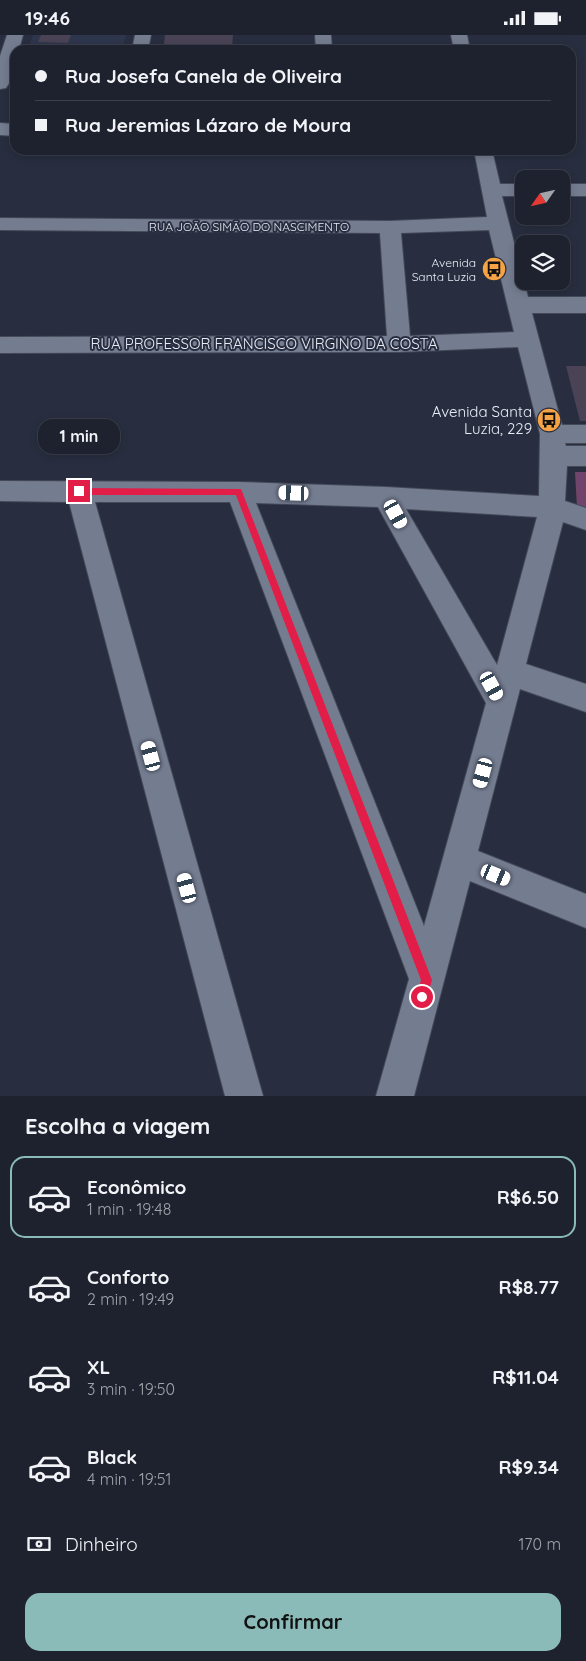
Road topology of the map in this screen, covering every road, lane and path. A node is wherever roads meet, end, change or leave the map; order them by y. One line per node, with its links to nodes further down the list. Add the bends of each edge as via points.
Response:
1 (10, 59): 2 (street)
2 (0, 84)
3 (484, 155): 4 (street)
4 (491, 190): 5 (street); 8 (street)
5 (515, 190)
6 (570, 190): 7 (street)
7 (586, 190)
8 (498, 223): 10 (street, RUA JOÃO SIMÃO DO NASCIMENTO); 11 (street)
9 (0, 224): 10 (street, RUA JOÃO SIMÃO DO NASCIMENTO)
10 (390, 227): 14 (street)
11 (520, 305): 12 (street); 13 (street)
12 (586, 305)
13 (528, 339): 14 (street, RUA PROFESSOR FRANCISCO VIRGINO DA COSTA); 17 (street)
14 (399, 343): 15 (street, RUA PROFESSOR FRANCISCO VIRGINO DA COSTA)
15 (0, 345)
16 (586, 434): 17 (street)
17 (554, 445): 18 (street); 23 (street)
18 (586, 456)
19 (0, 491): 20 (street)
20 (79, 491): 21 (street); 31 (street)
21 (239, 492): 22 (street); 30 (street)
22 (386, 497): 23 (street); 27 (street)
23 (551, 507): 24 (street); 25 (street, via 550,522)
24 (586, 519)
25 (510, 672): 26 (street); 27 (street)
26 (586, 698)
27 (502, 703): 28 (street)
28 (460, 860): 29 (street); 30 (street)
29 (586, 911)
30 (427, 980): 32 (street)
31 (244, 1096)
32 (395, 1096)

